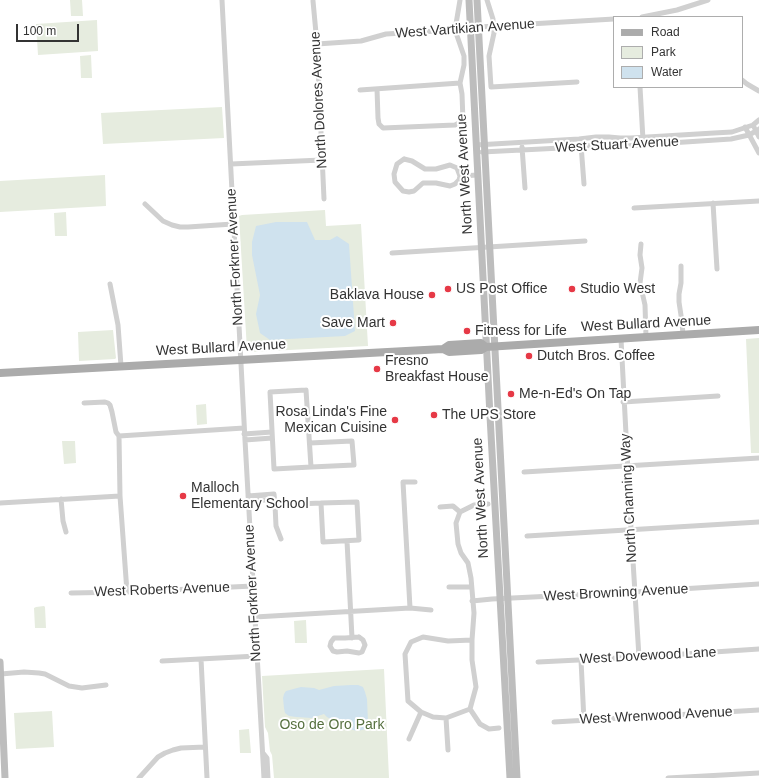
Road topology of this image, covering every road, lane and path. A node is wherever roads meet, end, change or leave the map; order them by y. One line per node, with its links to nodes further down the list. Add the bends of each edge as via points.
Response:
1 (222, 0): 38 (street, North Forkner Avenue)
2 (460, 0): 13 (street, North West Avenue)
3 (469, 0): 12 (main road, North West Avenue)
4 (477, 0): 11 (main road, North West Avenue)
5 (487, 0): 10 (street)
6 (708, 0): 8 (street)
7 (313, 1): 14 (street, North Dolores Avenue)
8 (647, 16)
9 (613, 19): 10 (street, West Vartikian Avenue)
10 (493, 26): 11 (street, West Vartikian Avenue); 16 (street, via 489,56 490,87)
11 (479, 27): 12 (street, West Vartikian Avenue); 33 (main road, North West Avenue)
12 (470, 29): 13 (street, West Vartikian Avenue); 34 (main road, North West Avenue)
13 (455, 30): 14 (street, West Vartikian Avenue, via 386,34 361,41); 17 (street, North West Avenue, via 464,56)
14 (317, 44): 37 (street, North Dolores Avenue)
15 (743, 81): 21 (street)
16 (577, 82)
17 (460, 83): 19 (street); 19 (street, North West Avenue, via 463,121 455,125 383,128 378,118)
18 (640, 88): 28 (street)
19 (377, 89): 20 (street)
20 (360, 90)
21 (759, 91)
22 (759, 120): 23 (street, West Stuart Avenue)
23 (753, 125): 24 (street, West Stuart Avenue); 25 (street)
24 (745, 128): 26 (street); 28 (street, West Stuart Avenue, via 732,132)
25 (758, 130): 26 (street, West Stuart Avenue); 27 (street)
26 (749, 135): 31 (street, West Stuart Avenue, via 731,139); 36 (street)
27 (759, 137)
28 (643, 138): 29 (street, West Stuart Avenue, via 609,136); 31 (street)
29 (579, 140): 30 (street, West Stuart Avenue); 32 (street)
30 (522, 143): 33 (street, West Stuart Avenue); 35 (street)
31 (643, 144): 32 (street, West Stuart Avenue, via 624,146 605,143)
32 (581, 147): 35 (street, West Stuart Avenue); 41 (street)
33 (484, 148): 34 (street, West Stuart Avenue); 35 (street, West Stuart Avenue); 52 (main road, North West Avenue)
34 (476, 149): 39 (main road, North West Avenue)
35 (522, 150): 42 (street)
36 (759, 153)
37 (322, 160): 38 (street); 43 (street, North Dolores Avenue)
38 (231, 164): 48 (street, North Forkner Avenue)
39 (478, 175): 40 (street); 51 (main road, North West Avenue)
40 (460, 176): 40 (street, via 457,168 450,165 425,169 404,159 397,164 394,174 399,187 409,192 423,183 450,186 455,184)
41 (584, 184)
42 (524, 188)
43 (324, 199)
44 (759, 201): 45 (street)
45 (713, 203): 47 (street); 55 (street)
46 (145, 204): 48 (street, via 163,221 180,227)
47 (634, 208)
48 (234, 224): 63 (street, North Forkner Avenue)
49 (585, 241): 52 (street)
50 (641, 244): 59 (street, via 640,283 645,305)
51 (482, 248): 52 (street); 53 (street); 61 (main road, North West Avenue)
52 (490, 248): 62 (main road, North West Avenue)
53 (392, 253)
54 (681, 266): 58 (street, via 679,302)
55 (717, 269)
56 (110, 284): 64 (street, via 118,325)
57 (759, 330): 58 (main road, West Bullard Avenue)
58 (683, 336): 59 (main road, West Bullard Avenue)
59 (646, 337): 60 (main road, West Bullard Avenue)
60 (621, 339): 62 (main road, West Bullard Avenue); 67 (street, North Channing Way)
61 (486, 347): 62 (main road, West Bullard Avenue); 63 (main road, West Bullard Avenue, via 481,343 449,345 443,349); 73 (main road, North West Avenue)
62 (495, 347): 91 (main road, North West Avenue)
63 (240, 360): 64 (main road, West Bullard Avenue); 69 (street, North Forkner Avenue)
64 (121, 366): 65 (main road, West Bullard Avenue)
65 (0, 373)
66 (718, 396): 67 (street)
67 (624, 402): 75 (street, North Channing Way)
68 (84, 403): 71 (street, via 108,403 112,408)
69 (244, 434): 70 (street); 71 (street); 80 (street, North Forkner Avenue)
70 (272, 435): 72 (street, via 270,392 306,390); 76 (street, via 274,469)
71 (119, 436): 79 (street)
72 (310, 443): 76 (street); 76 (street, via 352,441 354,465)
73 (492, 457): 91 (main road, via 497,463); 103 (main road, North West Avenue)
74 (759, 458): 75 (street)
75 (627, 466): 77 (street); 89 (street, North Channing Way)
76 (311, 467)
77 (524, 472)
78 (415, 482): 105 (street, via 403,482)
79 (120, 496): 81 (street); 99 (street)
80 (248, 498): 82 (street); 96 (street, North Forkner Avenue)
81 (61, 499): 83 (street); 90 (street)
82 (274, 500): 84 (street); 93 (street, via 276,526)
83 (0, 503)
84 (321, 503): 94 (street, via 323,542); 94 (street, via 357,502 359,540)
85 (488, 504): 87 (street, via 474,505)
86 (440, 507): 87 (street, via 453,506)
87 (460, 512): 98 (street, via 456,523 458,544 468,562)
88 (759, 522): 89 (street)
89 (631, 529): 92 (street); 100 (street, North Channing Way)
90 (66, 532)
91 (505, 532): 102 (main road, North West Avenue)
92 (527, 536)
93 (281, 539)
94 (347, 541): 107 (street)
95 (759, 584): 100 (street, West Browning Avenue)
96 (253, 586): 99 (street, West Roberts Avenue); 108 (street, North Forkner Avenue)
97 (449, 587): 98 (street)
98 (471, 587): 104 (street)
99 (127, 592): 101 (street, West Roberts Avenue)
100 (634, 592): 102 (street, West Browning Avenue); 113 (street, North Channing Way)
101 (71, 593)
102 (508, 598): 103 (street, West Browning Avenue); 139 (main road, North West Avenue)
103 (500, 599): 104 (street, West Browning Avenue); 138 (main road, North West Avenue)
104 (472, 601): 110 (street)
105 (410, 608): 106 (street); 107 (street)
106 (431, 610)
107 (350, 612): 108 (street); 109 (street)
108 (255, 617): 112 (street, North Forkner Avenue)
109 (352, 638): 109 (street, via 359,637 363,640 365,646 362,652 337,652 331,649 330,642 334,638)
110 (472, 640): 121 (street, via 476,687); 123 (street, via 448,641 423,637 411,642 405,654 408,700)
111 (759, 649): 113 (street, West Dovewood Lane)
112 (257, 656): 114 (street); 131 (street, North Forkner Avenue)
113 (639, 657): 115 (street, West Dovewood Lane)
114 (201, 659): 116 (street); 129 (street)
115 (581, 660): 118 (street, West Dovewood Lane); 125 (street)
116 (162, 661)
117 (0, 662): 119 (main road)
118 (538, 662)
119 (1, 674): 120 (street, via 39,672 68,686 82,688); 133 (main road)
120 (106, 685)
121 (470, 709): 124 (street); 127 (street, via 480,724 489,729)
122 (759, 710): 125 (street, West Wrenwood Avenue)
123 (421, 712): 124 (street, via 433,717); 128 (street)
124 (446, 718): 130 (street)
125 (584, 721): 126 (street, West Wrenwood Avenue)
126 (554, 722)
127 (499, 728)
128 (409, 738)
129 (205, 747): 134 (street, via 181,748 165,753); 135 (street)
130 (448, 750)
131 (262, 752): 136 (street, North Forkner Avenue); 137 (street, via 267,758)
132 (759, 773): 140 (street)
133 (5, 778)
134 (139, 778)
135 (207, 778)
136 (264, 778)
137 (268, 778)
138 (510, 778)
139 (517, 778)
140 (668, 778)

